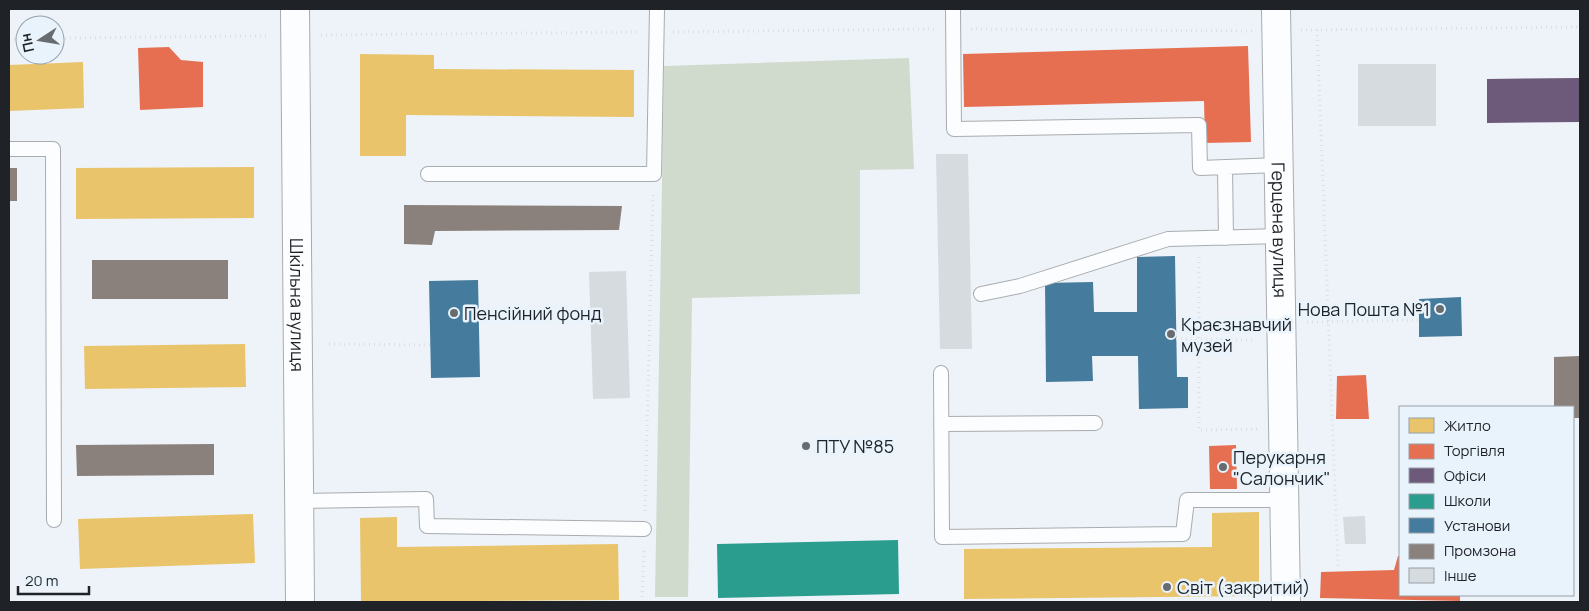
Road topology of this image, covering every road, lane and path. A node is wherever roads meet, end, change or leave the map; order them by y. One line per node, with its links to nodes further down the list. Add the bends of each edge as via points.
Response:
1 (295, 9): 9 (street, Шкільна вулиця)
2 (657, 9): 8 (lane)
3 (954, 9): 6 (lane)
4 (1276, 20): 6 (path); 7 (path); 12 (street, Герцена вулиця)
5 (1580, 27): 7 (path)
6 (953, 29): 8 (path); 13 (lane, via 954,129 1199,125 1200,168)
7 (1317, 30): 21 (path)
8 (656, 32): 9 (path); 15 (lane)
9 (296, 35): 10 (path); 32 (street, Шкільна вулиця)
10 (65, 38)
11 (9, 149): 33 (lane, via 53,149)
12 (1278, 165): 13 (lane); 16 (street, Герцена вулиця)
13 (1225, 167): 18 (lane)
14 (428, 174): 15 (lane)
15 (654, 174): 34 (path)
16 (1280, 236): 18 (lane); 22 (street, Герцена вулиця)
17 (1199, 238): 18 (lane); 19 (lane, via 1168,239 1020,286); 24 (path)
18 (1226, 238)
19 (981, 294)
20 (1419, 320): 21 (path)
21 (1328, 321): 22 (path); 35 (path)
22 (1272, 331): 24 (path); 31 (street, Герцена вулиця)
23 (1176, 339): 24 (path)
24 (1200, 339): 30 (path, via 1200,430)
25 (329, 344): 26 (path)
26 (430, 345)
27 (941, 373): 29 (lane)
28 (1095, 423): 29 (lane)
29 (941, 424): 31 (lane, via 942,537 1183,534 1186,500)
30 (1266, 429)
31 (1285, 500): 38 (street, Герцена вулиця)
32 (298, 501): 34 (lane, via 426,499 427,526); 36 (street, Шкільна вулиця)
33 (54, 520)
34 (644, 529): 37 (path)
35 (1338, 566)
36 (300, 602)
37 (642, 602)
38 (1286, 602)

